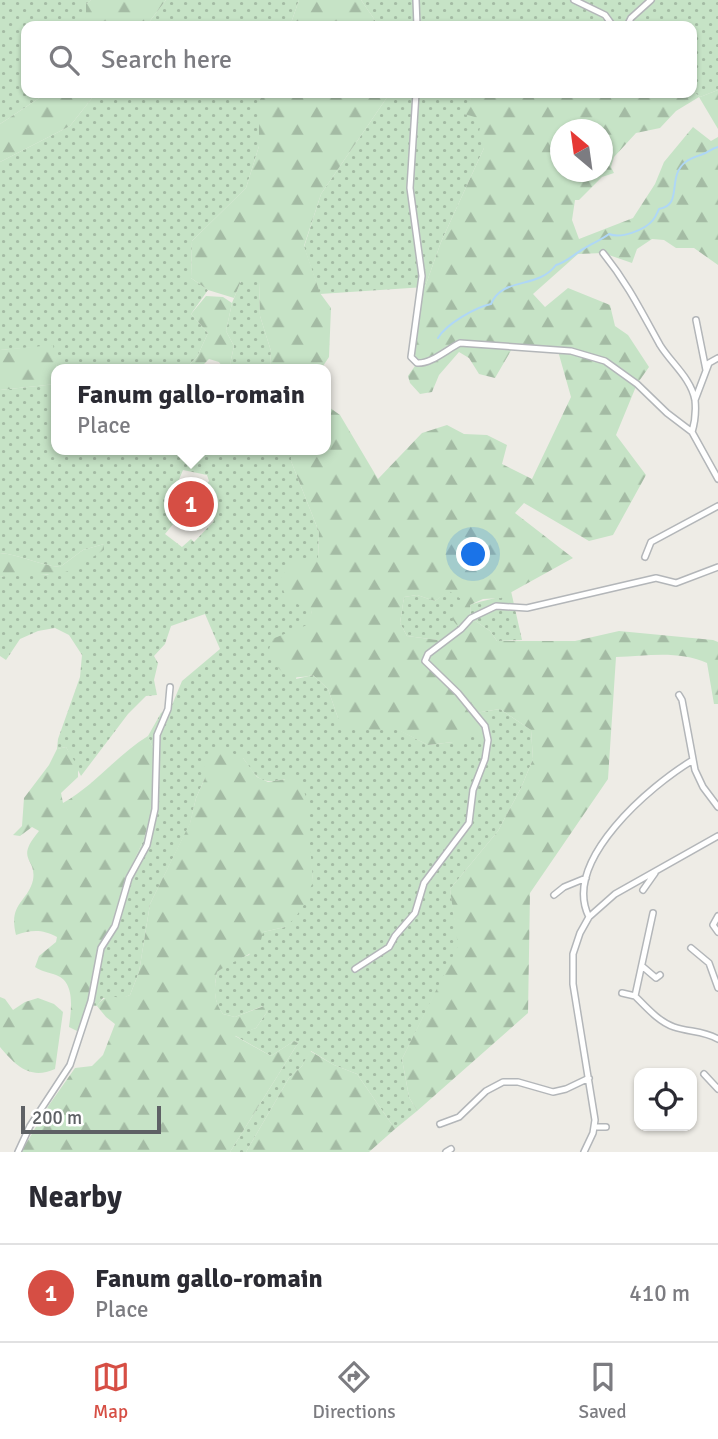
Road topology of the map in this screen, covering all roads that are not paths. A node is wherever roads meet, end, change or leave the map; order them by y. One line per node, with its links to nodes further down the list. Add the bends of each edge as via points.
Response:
1 (416, 0): 4 (street)
2 (574, 0): 5 (street)
3 (651, 0): 6 (street)
4 (417, 21)
5 (609, 21)
6 (630, 21)
7 (416, 98): 13 (street, via 410,188 422,276 411,357 426,363 460,344 589,355 622,372)
8 (603, 253): 12 (street, via 628,286)
9 (696, 320): 11 (street)
10 (718, 358): 11 (street)
11 (706, 370): 12 (street)
12 (695, 400): 13 (street)
13 (692, 432): 14 (street)
14 (718, 479)
15 (718, 506): 16 (street, via 652,542)
16 (645, 557)
17 (718, 567): 33 (street, via 677,583 656,578 527,608 496,606 471,618 428,653 425,661 485,726 485,759 473,790 469,823 424,883 415,913 389,947)
18 (170, 687): 45 (street, via 168,709 157,736 155,809 147,845 102,948 89,1009 69,1065)
19 (679, 695): 20 (street)
20 (693, 760): 21 (street, via 703,787); 24 (street, via 626,816 601,844)
21 (718, 807)
22 (718, 836): 23 (street)
23 (656, 872): 25 (street); 29 (street, via 615,894)
24 (586, 878): 26 (street); 29 (street)
25 (643, 890)
26 (554, 895)
27 (653, 913): 32 (street)
28 (718, 916): 30 (street, via 713,925)
29 (589, 917): 40 (street, via 572,966)
30 (718, 932)
31 (691, 948): 35 (street, via 709,963)
32 (642, 966): 34 (street, via 656,978); 37 (street)
33 (355, 969)
34 (660, 975)
35 (718, 988)
36 (622, 993): 37 (street)
37 (635, 996): 38 (street, via 674,1027)
38 (718, 1038)
39 (704, 1074): 41 (street)
40 (589, 1077): 42 (street, via 553,1092 503,1082 486,1091 459,1117); 43 (street)
41 (718, 1089)
42 (440, 1124)
43 (594, 1127): 44 (street); 46 (street)
44 (606, 1127)
45 (18, 1152)
46 (584, 1152)

